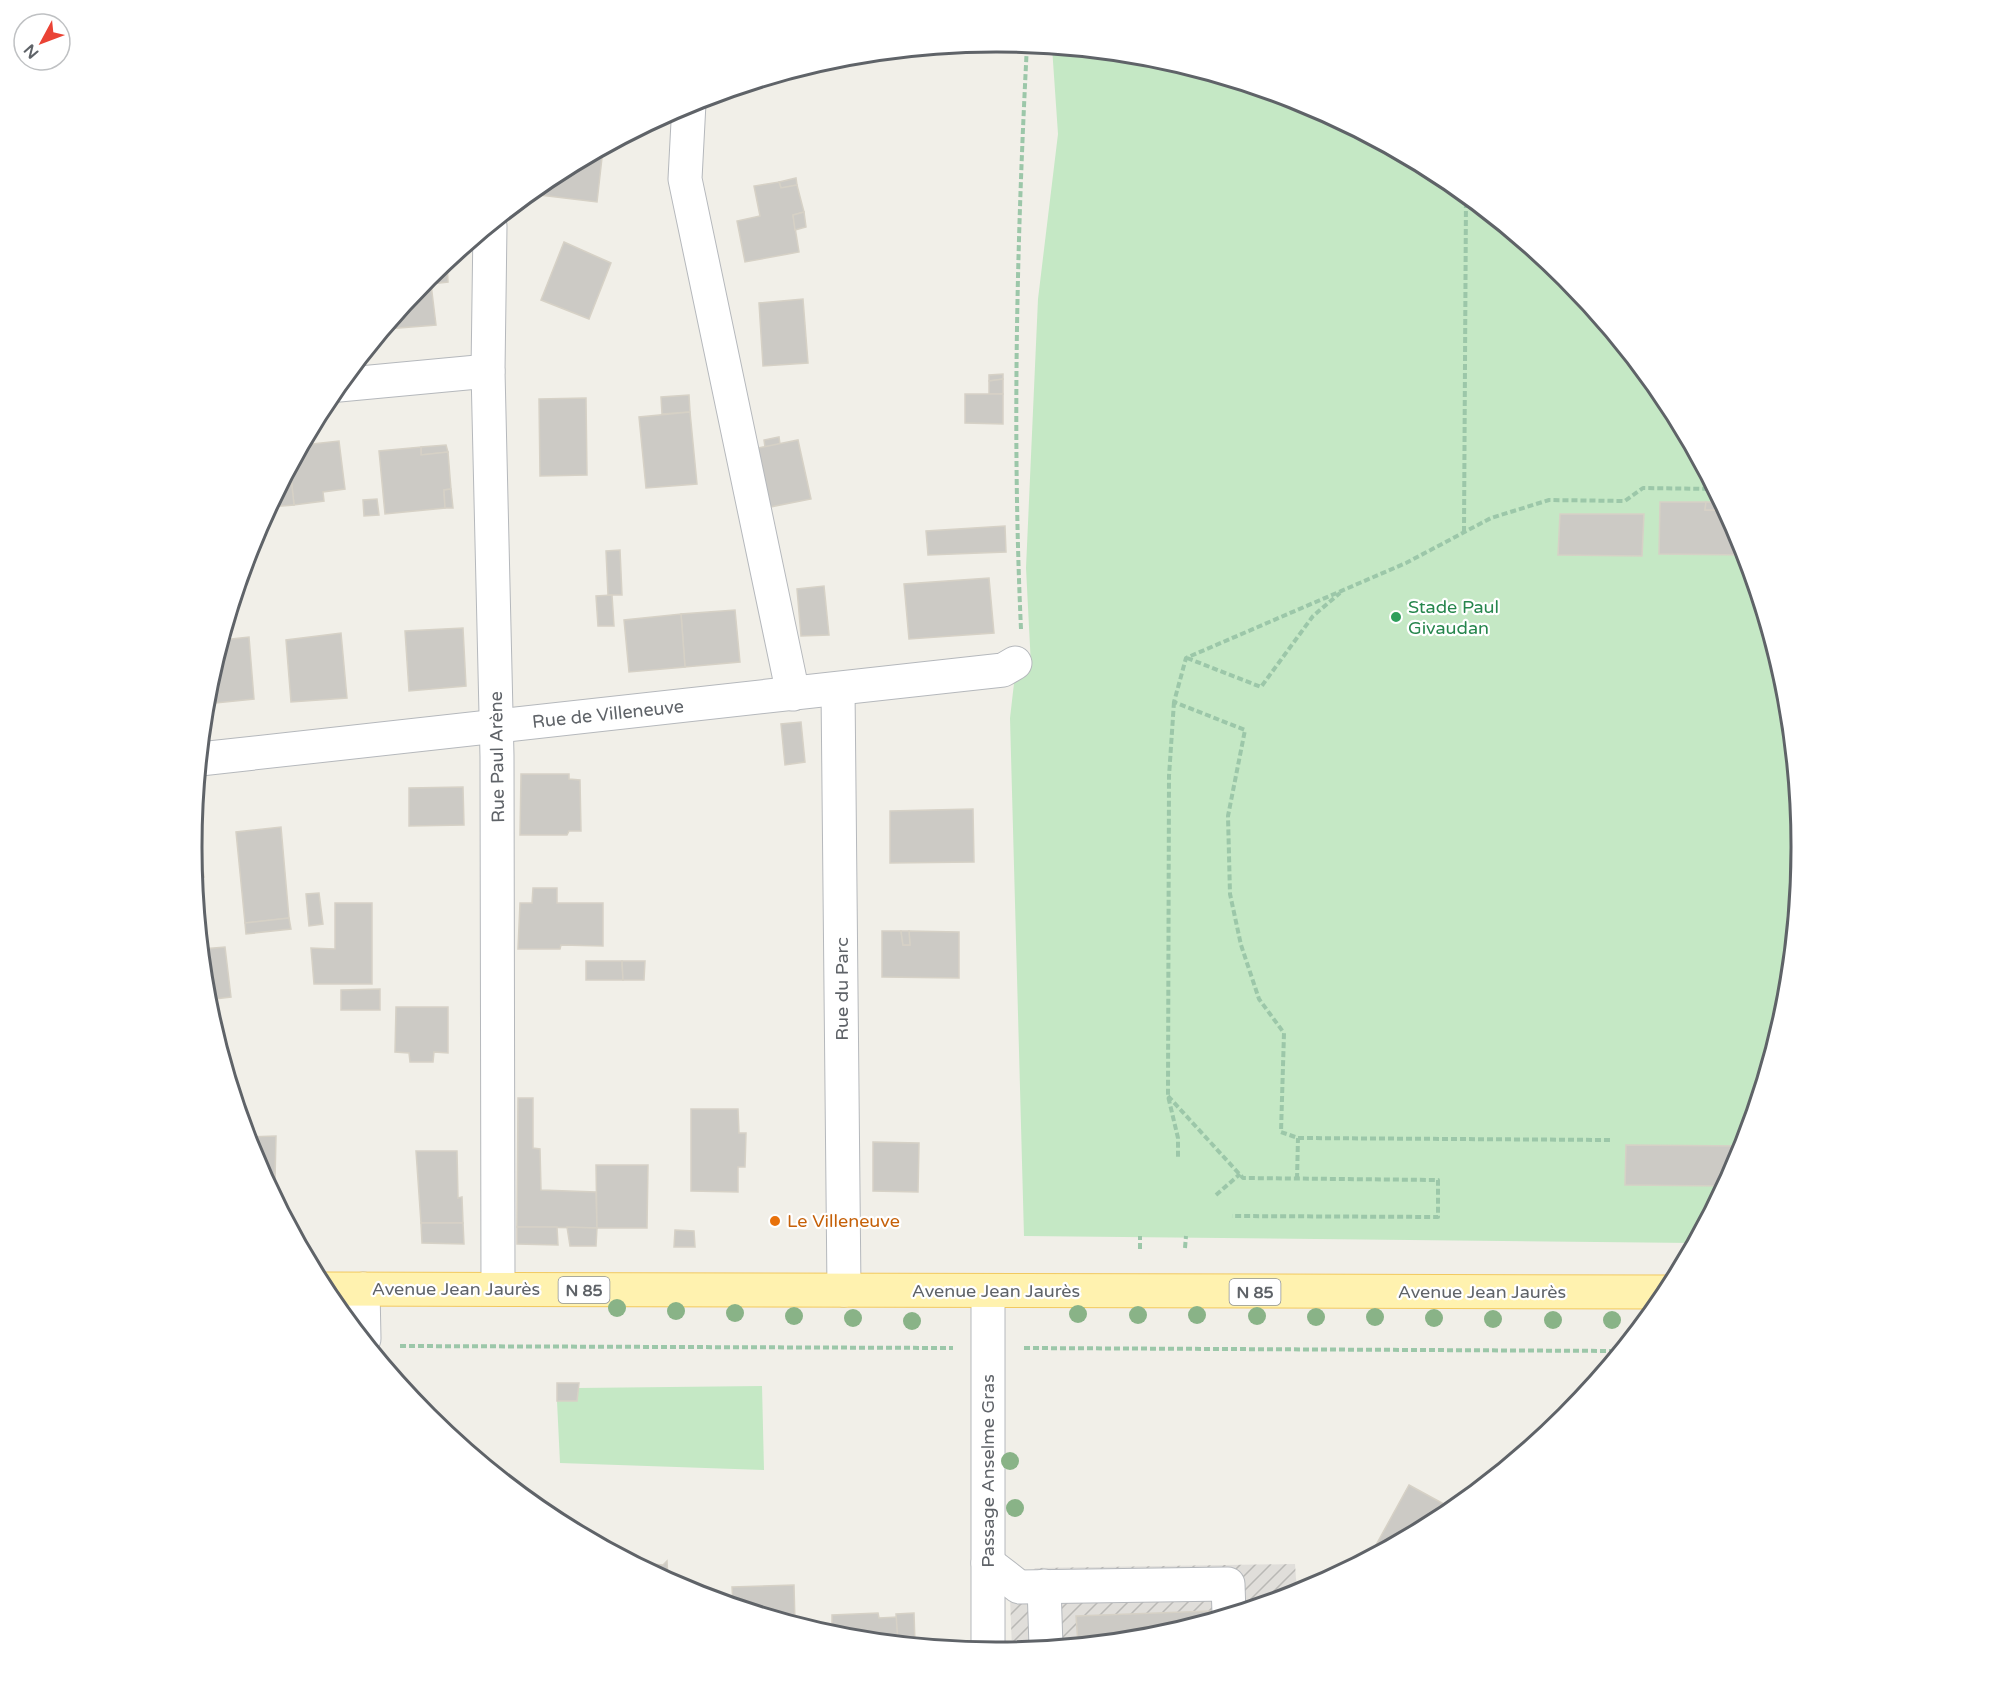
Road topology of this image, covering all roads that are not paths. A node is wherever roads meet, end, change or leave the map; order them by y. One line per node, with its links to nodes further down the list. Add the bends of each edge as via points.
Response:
1 (688, 115): 7 (street, via 685,179)
2 (490, 236): 3 (street, Rue Paul Arène)
3 (488, 371): 4 (street); 8 (street, Rue Paul Arène)
4 (351, 384)
5 (1015, 663): 6 (street, Rue de Villeneuve, via 1004,670)
6 (838, 689): 7 (street, Rue de Villeneuve); 13 (street, Rue du Parc)
7 (793, 694): 8 (street, Rue de Villeneuve)
8 (497, 727): 9 (street, Rue de Villeneuve); 10 (street, Rue Paul Arène)
9 (208, 758)
10 (498, 1287): 12 (main road, Avenue Jean Jaurès / N 85); 13 (main road, Avenue Jean Jaurès / N 85)
11 (337, 1289): 12 (main road, Avenue Jean Jaurès / N 85)
12 (363, 1289): 16 (street)
13 (844, 1290): 14 (main road, Avenue Jean Jaurès / N 85)
14 (988, 1291): 15 (main road, Avenue Jean Jaurès / N 85); 17 (street, Passage Anselme Gras)
15 (1654, 1292)
16 (364, 1328)
17 (988, 1563): 18 (street, via 1019,1587); 21 (street, Passage Anselme Gras)
18 (1044, 1586): 19 (street, via 1228,1584); 20 (street)
19 (1229, 1606)
20 (1046, 1640)
21 (988, 1642)

